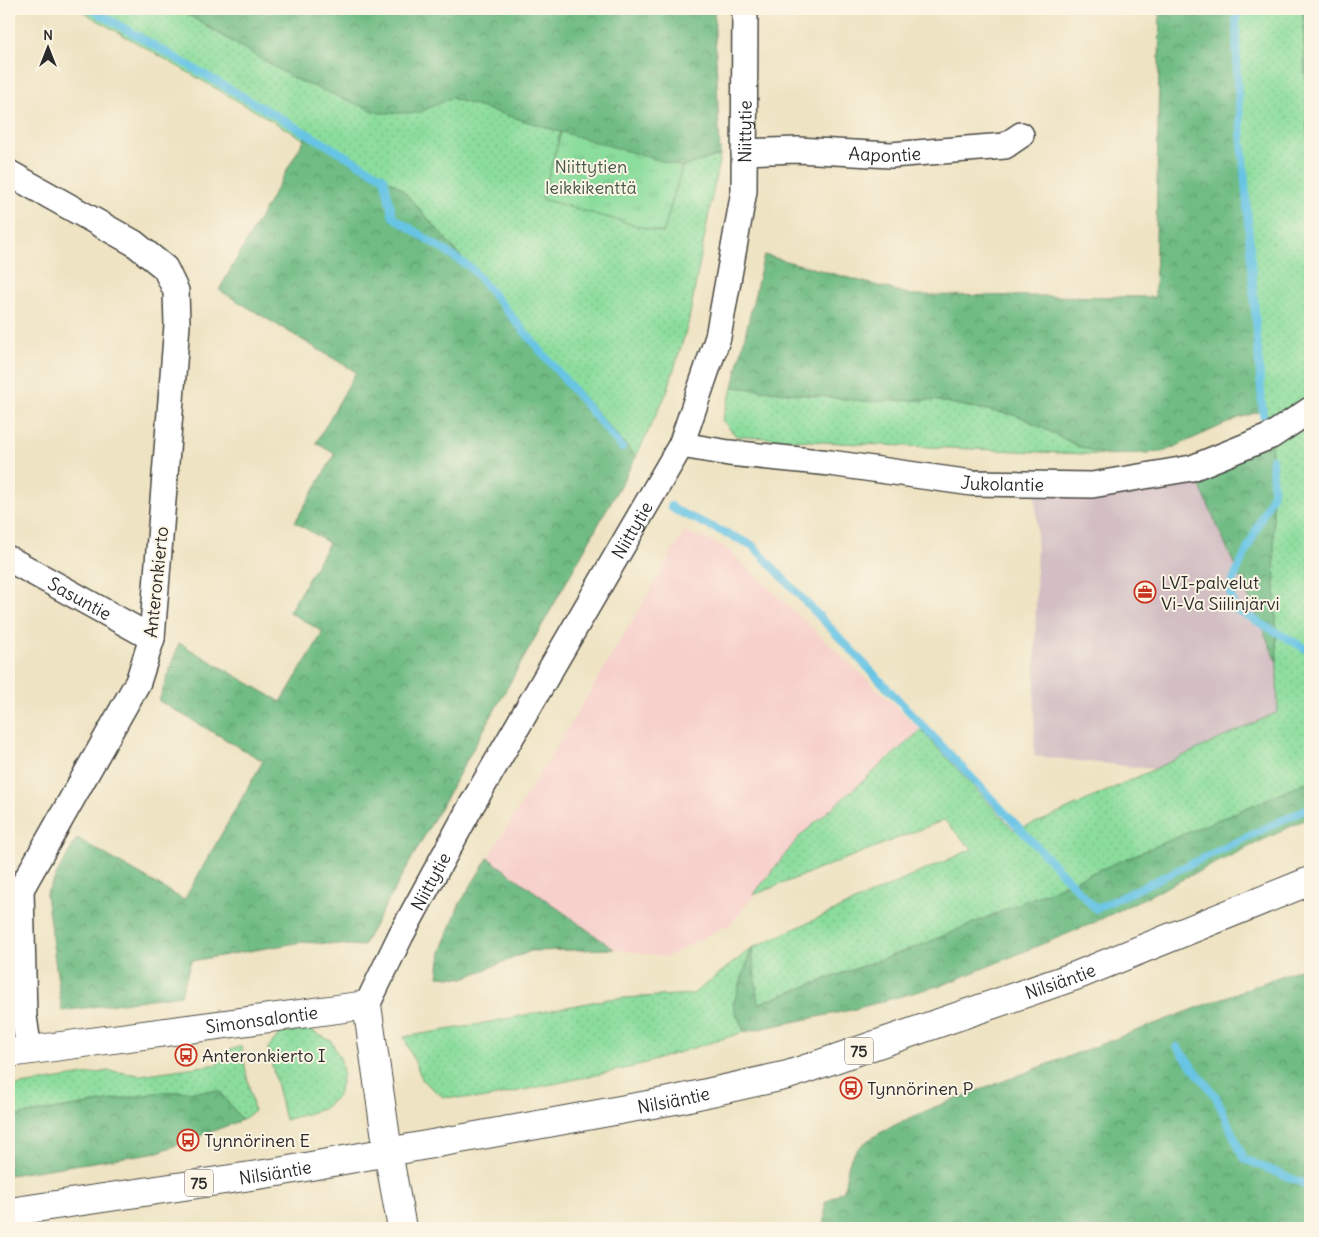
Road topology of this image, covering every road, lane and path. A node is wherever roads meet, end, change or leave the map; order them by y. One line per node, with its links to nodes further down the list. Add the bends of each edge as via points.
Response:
1 (745, 9): 3 (street, Niittytie)
2 (1022, 135): 3 (street, Aapontie, via 1005,146 900,154 797,150)
3 (744, 152): 6 (street, Niittytie, via 744,191 718,337)
4 (9, 173): 8 (street, Anteronkierto, via 134,243 165,268 176,291 177,325)
5 (1310, 410): 6 (street, Jukolantie, via 1271,436 1192,468 1092,484 972,483)
6 (681, 445): 11 (street, Niittytie, via 470,808 401,934)
7 (9, 559): 8 (street, Sasuntie)
8 (152, 638): 10 (street, Anteronkierto, via 138,682)
9 (1310, 881): 13 (main road, Nilsiäntie / 75, via 1078,975 788,1075 675,1100)
10 (15, 886): 12 (street, Anteronkierto, via 24,1017)
11 (367, 1005): 12 (main road, Simonsalontie); 13 (main road)
12 (19, 1052)
13 (388, 1152): 14 (main road, Nilsiäntie / 75, via 278,1172); 15 (main road)
14 (9, 1212)
15 (402, 1228)

